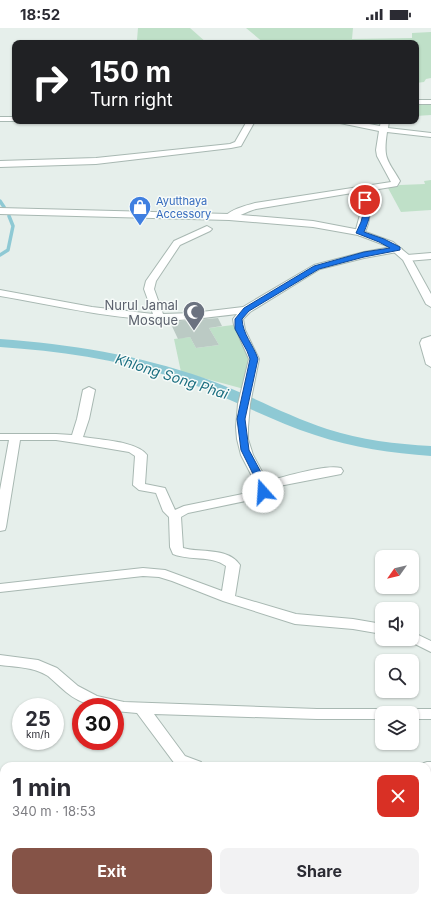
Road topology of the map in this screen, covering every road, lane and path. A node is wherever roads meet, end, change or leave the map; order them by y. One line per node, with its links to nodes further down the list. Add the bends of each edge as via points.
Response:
1 (419, 102): 2 (street)
2 (431, 102)
3 (0, 119): 4 (street)
4 (12, 119)
5 (249, 124): 9 (street, via 238,144 231,146 96,161)
6 (374, 124): 7 (street)
7 (385, 125): 8 (street, via 410,134); 10 (street, via 381,156 396,182)
8 (431, 135)
9 (0, 164)
10 (362, 189): 13 (street, via 256,206); 14 (street, via 368,210)
11 (0, 211): 12 (street)
12 (214, 216): 13 (street); 21 (street, via 208,228 177,243 151,281 149,289)
13 (229, 217): 14 (street, via 314,224)
14 (360, 233): 15 (street, via 382,240)
15 (397, 249): 17 (street); 20 (street, via 316,267)
16 (431, 256): 17 (street)
17 (407, 258): 19 (street)
18 (0, 293): 21 (street, via 78,308 128,315)
19 (431, 304)
20 (246, 310): 21 (street, via 186,317); 29 (street, via 238,319 239,329 254,359 241,419 245,450)
21 (159, 316)
22 (431, 339): 23 (street, via 425,343)
23 (431, 364)
24 (89, 390): 27 (street)
25 (0, 436): 26 (street)
26 (15, 437): 27 (street); 31 (street)
27 (76, 439): 30 (street, via 138,452 141,455 139,485 143,488 161,490 169,511)
28 (337, 471): 29 (street)
29 (262, 486): 30 (street, via 264,490 261,494 184,510)
30 (175, 516): 33 (street, via 178,551 183,554 221,558 228,560 232,565)
31 (0, 527)
32 (0, 588): 33 (street, via 143,572 177,578)
33 (228, 598): 34 (street, via 295,619)
34 (375, 628)
35 (419, 641): 36 (street)
36 (431, 647)
37 (0, 660): 38 (street, via 33,664 52,672 73,690 93,700)
38 (142, 709): 39 (street); 42 (street, via 180,760)
39 (375, 714)
40 (419, 714): 41 (street)
41 (431, 714)
42 (185, 762)

